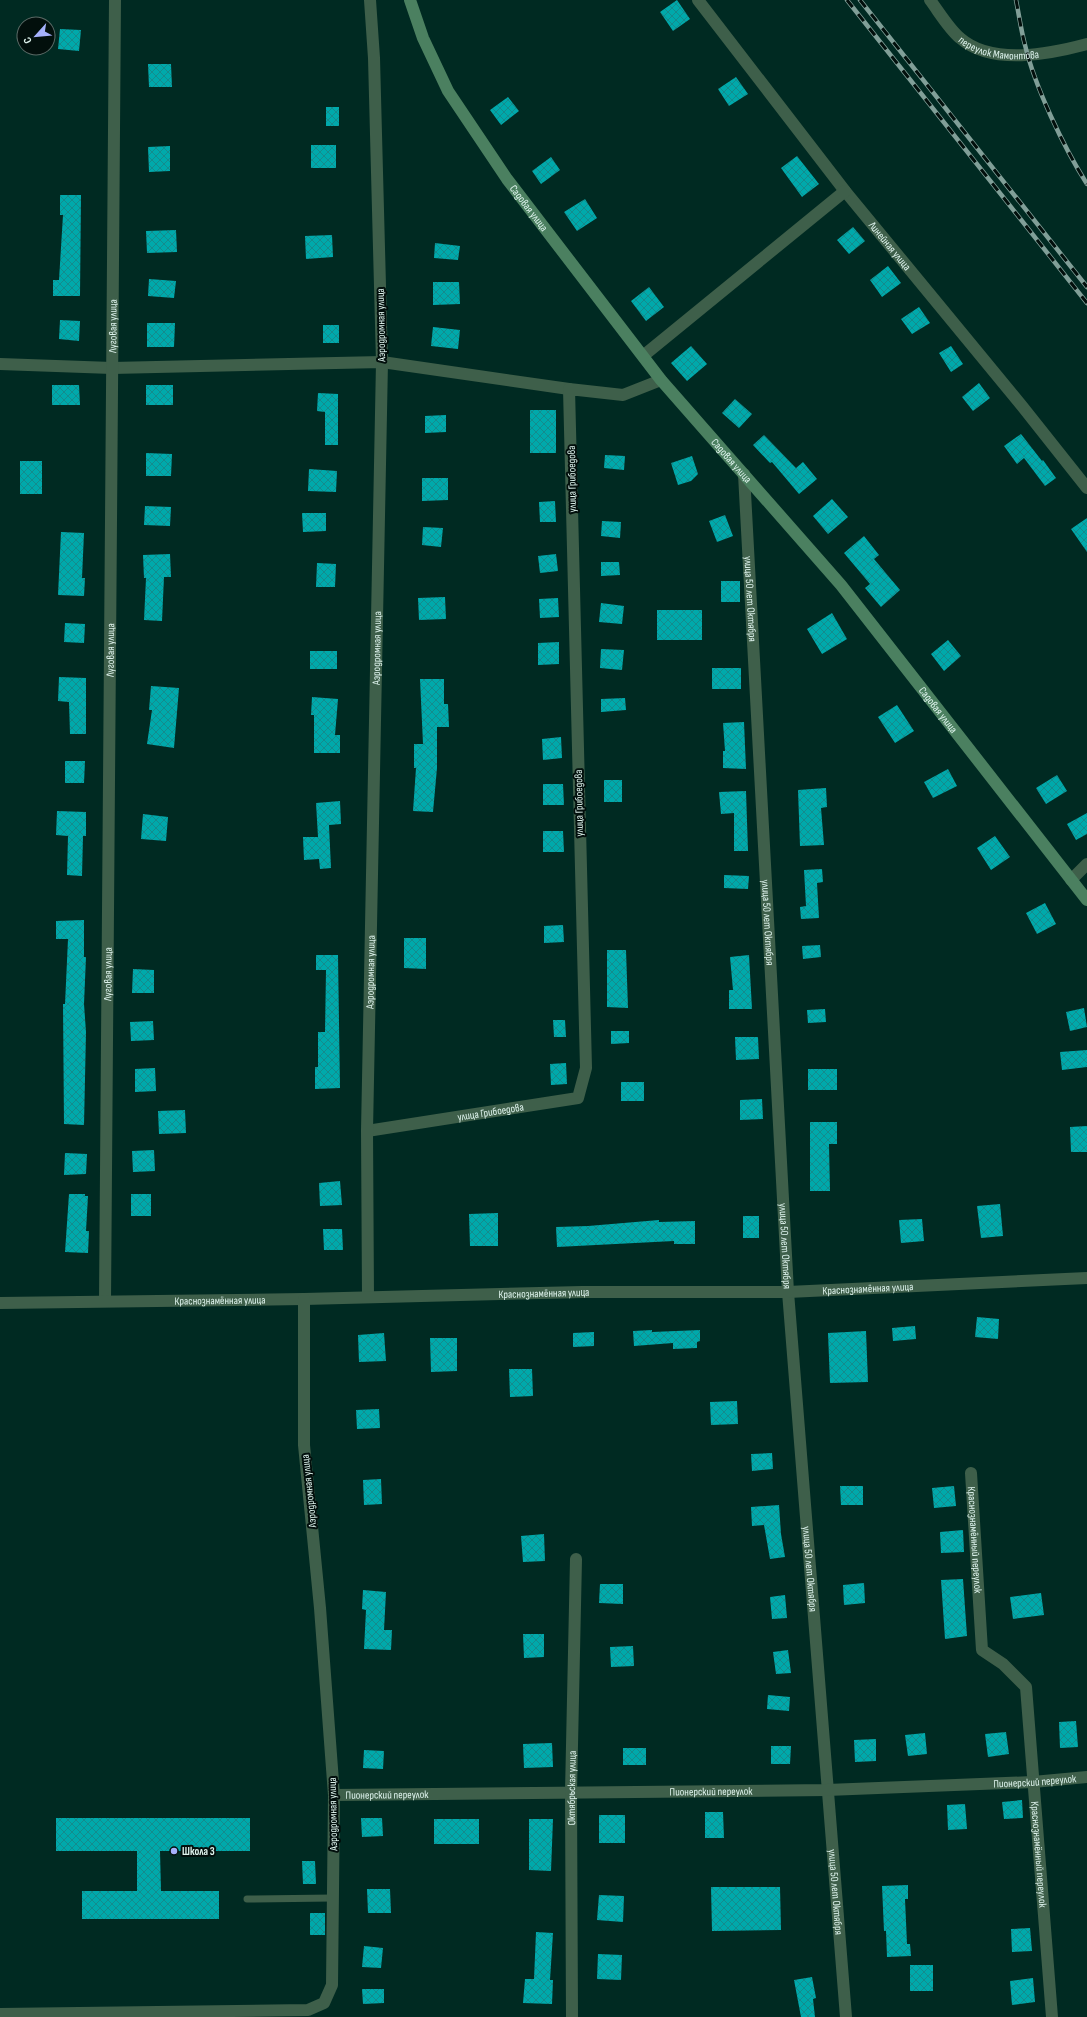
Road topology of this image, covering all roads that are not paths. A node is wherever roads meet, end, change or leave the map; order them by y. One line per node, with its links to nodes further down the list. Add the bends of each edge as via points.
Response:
1 (115, 0): 11 (street, Луговая улица)
2 (370, 0): 9 (street, Аэродромная улица, via 374,58)
3 (410, 0): 8 (street, Садовая улица, via 423,38 452,98 507,179)
4 (698, 0): 7 (street, Линейная улица)
5 (930, 0): 6 (street, переулок Мамонтова, via 960,39 984,52 1014,56 1036,55)
6 (1087, 44)
7 (845, 191): 8 (street); 15 (street, Линейная улица)
8 (643, 356): 12 (street, Садовая улица)
9 (382, 362): 11 (street); 13 (street); 19 (street, Аэродромная улица)
10 (0, 364): 11 (street)
11 (112, 368): 24 (street, Луговая улица)
12 (661, 380): 13 (street, via 623,395); 14 (street, Садовая улица)
13 (570, 389): 19 (street, улица Грибоедова, via 586,1068 578,1098)
14 (744, 474): 17 (street, Садовая улица, via 841,585); 21 (street, улица 50 лет Октября)
15 (1087, 488)
16 (1087, 864): 17 (street)
17 (1071, 880): 18 (street, Садовая улица)
18 (1087, 900)
19 (367, 1131): 22 (street, Аэродромная улица)
20 (1087, 1278): 21 (street, Краснознамённая улица)
21 (788, 1292): 22 (street, Краснознамённая улица, via 582,1292); 30 (street, улица 50 лет Октября)
22 (368, 1297): 23 (street, Краснознамённая улица)
23 (304, 1299): 24 (street, Краснознамённая улица); 32 (street, Аэродромная улица, via 304,1445 320,1608)
24 (105, 1301): 25 (street, Краснознамённая улица)
25 (0, 1303)
26 (971, 1473): 29 (street, Краснознамённый переулок, via 982,1650 1003,1664 1026,1687)
27 (576, 1559): 31 (street, Октябрьская улица)
28 (1087, 1778): 29 (street, Пионерский переулок)
29 (1034, 1782): 30 (street, Пионерский переулок); 38 (street, Краснознамённый переулок)
30 (827, 1790): 31 (street, Пионерский переулок); 37 (street, улица 50 лет Октября)
31 (571, 1792): 32 (street, Пионерский переулок); 36 (street, Октябрьская улица)
32 (334, 1796): 33 (street, Аэродромная улица)
33 (333, 1898): 34 (lane); 35 (street, Аэродромная улица, via 332,1985 324,2003 308,2010)
34 (247, 1899)
35 (0, 2014)
36 (572, 2017)
37 (846, 2017)
38 (1052, 2017)

